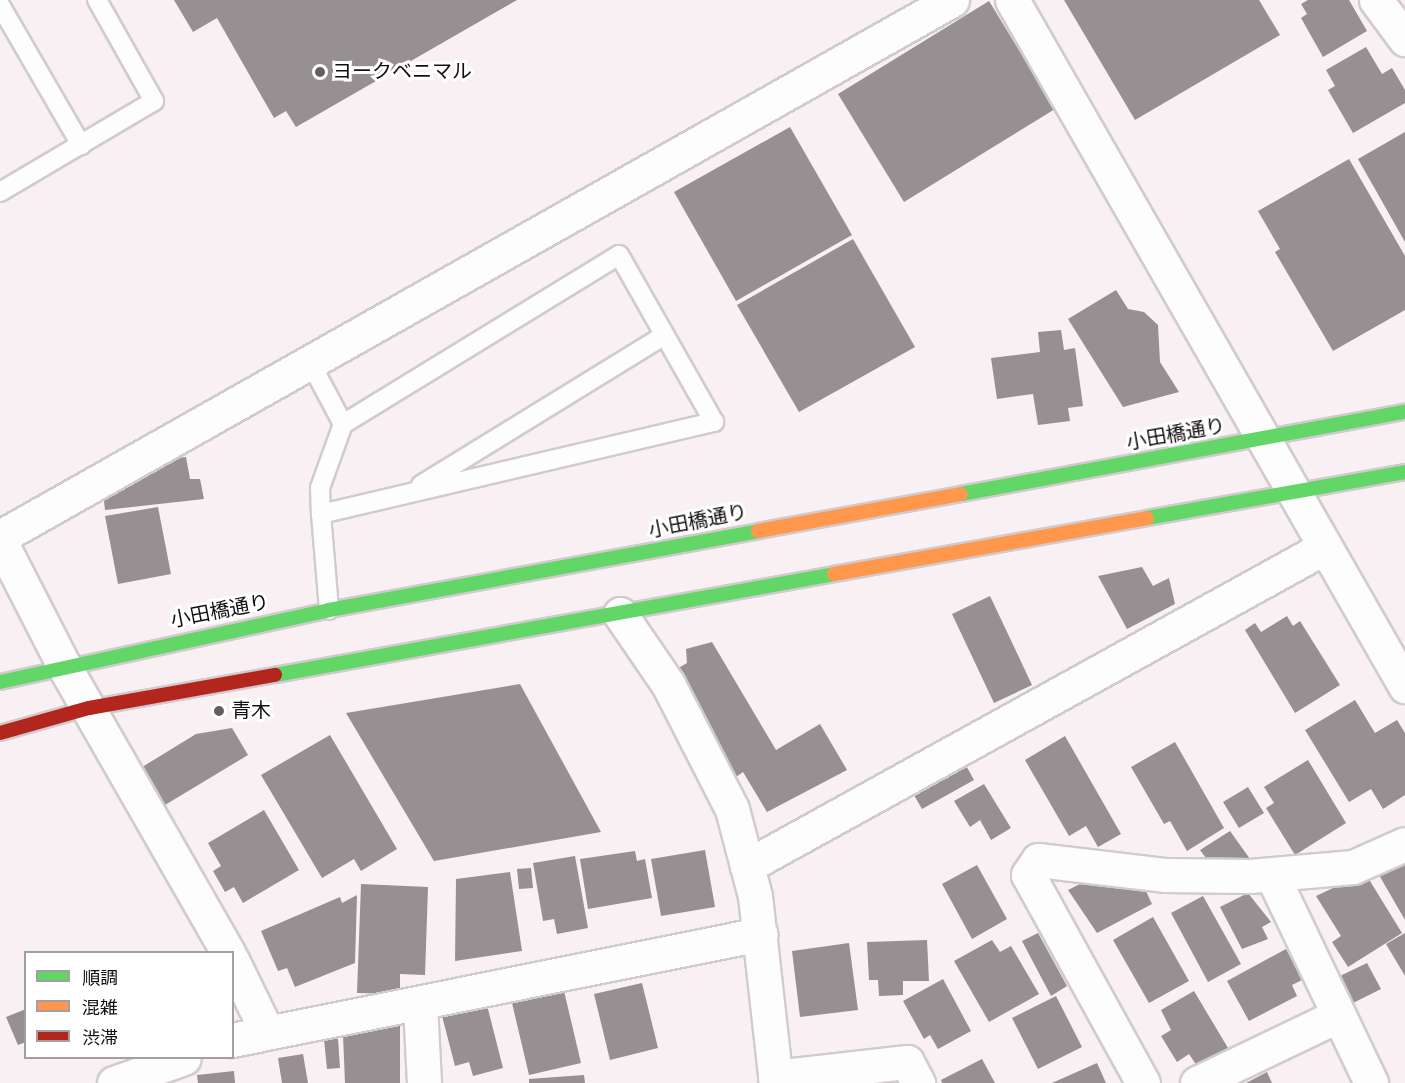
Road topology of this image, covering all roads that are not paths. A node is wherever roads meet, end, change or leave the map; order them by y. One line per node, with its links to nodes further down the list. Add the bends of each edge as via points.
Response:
1 (97, 0): 7 (lane, via 154,101)
2 (952, 0): 10 (street)
3 (1012, 0): 13 (street)
4 (1376, 0): 6 (street)
5 (0, 5): 7 (lane)
6 (1405, 39)
7 (81, 144): 8 (lane)
8 (0, 192)
9 (665, 335): 12 (lane, via 619,255); 16 (lane); 16 (lane, via 714,422)
10 (310, 362): 12 (lane); 18 (street)
11 (1405, 412): 13 (main road, 小田橋通り)
12 (343, 424): 17 (lane, via 320,488)
13 (1261, 440): 15 (street); 21 (main road, 小田橋通り, via 872,506)
14 (1405, 472): 15 (main road)
15 (1291, 492): 20 (street); 22 (main road)
16 (407, 494): 17 (lane)
17 (321, 514): 21 (lane)
18 (0, 537)
19 (0, 541): 23 (street)
20 (1325, 547): 25 (street); 29 (street)
21 (328, 610): 23 (main road, 小田橋通り)
22 (620, 614): 26 (main road); 29 (street, via 668,684 732,809)
23 (64, 666): 24 (main road, 小田橋通り); 26 (street)
24 (0, 682)
25 (1405, 686)
26 (89, 708): 27 (main road); 32 (street)
27 (0, 733)
28 (1405, 844): 30 (street, via 1353,867)
29 (747, 866): 31 (street)
30 (1272, 875): 35 (street); 43 (street, via 1166,875 1038,860 1028,875)
31 (760, 934): 34 (street); 39 (street)
32 (227, 951)
33 (234, 964): 36 (street)
34 (420, 1004): 36 (street); 41 (street)
35 (1337, 1016): 44 (street); 45 (street)
36 (266, 1030): 37 (street)
37 (234, 1039)
38 (181, 1059): 40 (street)
39 (775, 1080): 42 (street, via 907,1062)
40 (114, 1083)
41 (424, 1083)
42 (918, 1083)
43 (1143, 1083)
44 (1197, 1083)
45 (1371, 1083)

